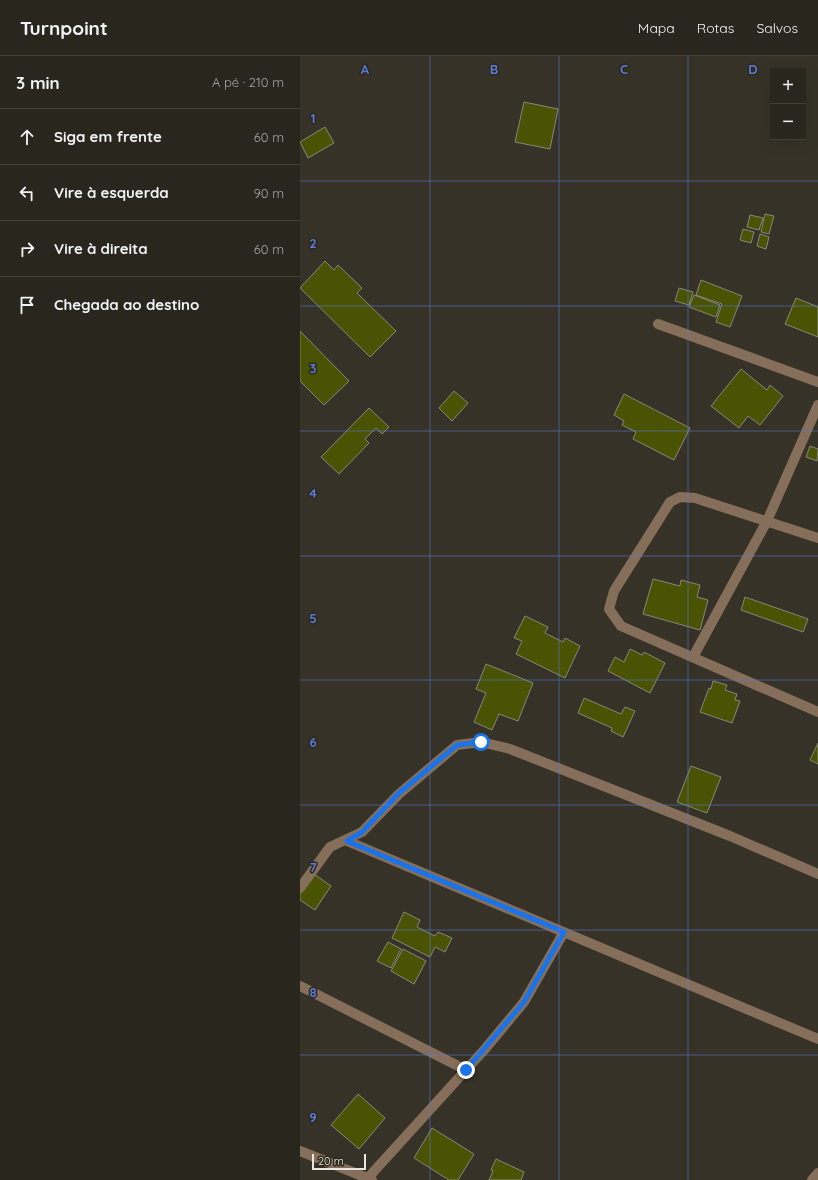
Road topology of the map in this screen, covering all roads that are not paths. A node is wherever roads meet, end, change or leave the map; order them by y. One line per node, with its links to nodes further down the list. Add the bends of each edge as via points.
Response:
1 (658, 324): 2 (street)
2 (818, 382)
3 (818, 405): 4 (street)
4 (767, 521): 5 (street); 6 (street); 6 (street, via 695,498 680,497 670,502 614,591 610,610 621,626)
5 (818, 538)
6 (693, 657): 7 (street)
7 (818, 712)
8 (347, 841): 9 (street, via 362,832 398,794 457,745 481,742 517,752 730,836); 10 (street, via 330,847); 11 (street)
9 (818, 874)
10 (300, 888)
11 (564, 932): 13 (street); 14 (street, via 524,1002)
12 (300, 986): 14 (street)
13 (818, 1039)
14 (466, 1070): 17 (street)
15 (300, 1151): 17 (street)
16 (818, 1173): 18 (street)
17 (369, 1179)
18 (812, 1180)

